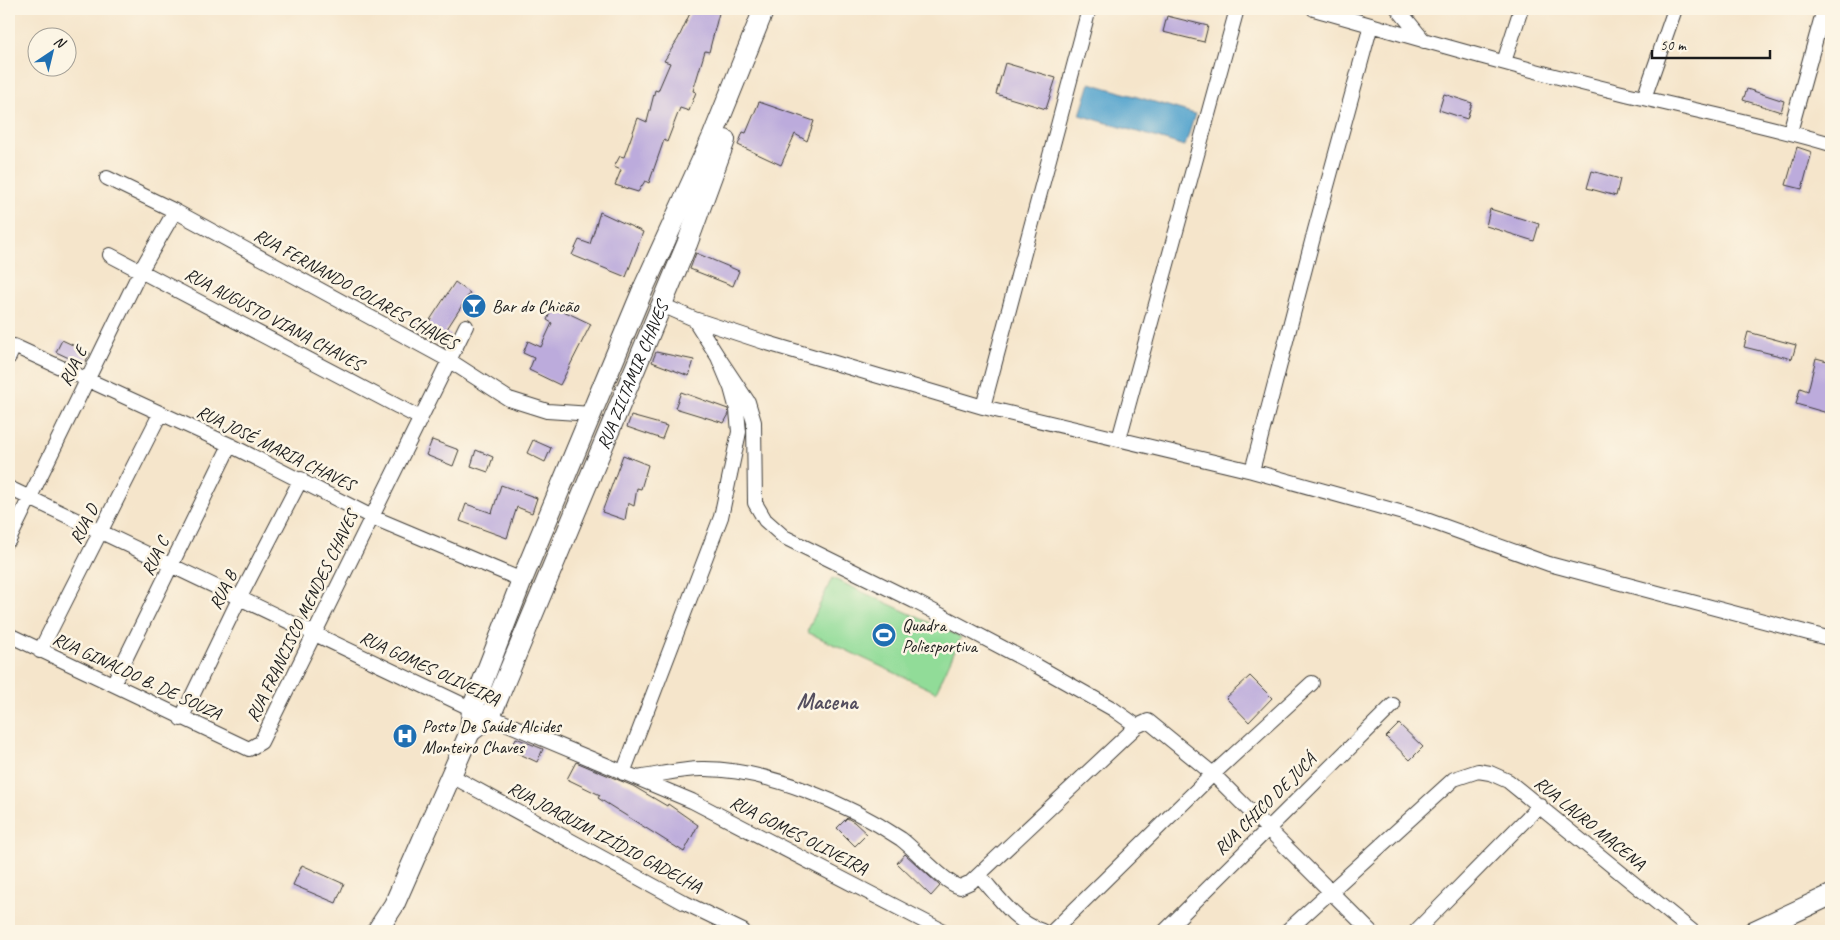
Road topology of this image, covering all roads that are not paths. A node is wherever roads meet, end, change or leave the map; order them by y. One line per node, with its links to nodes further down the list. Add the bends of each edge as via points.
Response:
1 (764, 9): 18 (street, RUA ZILTAMIR CHAVES, via 712,138)
2 (779, 9): 19 (street, RUA ZILTAMIR CHAVES, via 713,170)
3 (1090, 9): 29 (street)
4 (1237, 9): 33 (street)
5 (1314, 9): 10 (street)
6 (1398, 9): 11 (street)
7 (1521, 9): 12 (street)
8 (1675, 9): 13 (street)
9 (1824, 9): 14 (street)
10 (1371, 25): 11 (street); 35 (street)
11 (1424, 41): 12 (street)
12 (1504, 62): 13 (street)
13 (1644, 98): 14 (street)
14 (1790, 132): 15 (street)
15 (1831, 144)
16 (107, 178): 17 (street, RUA FERNANDO COLARES CHAVES)
17 (175, 211): 21 (street, RUA E); 27 (street, RUA FERNANDO COLARES CHAVES)
18 (666, 237): 19 (street); 31 (street, RUA ZILTAMIR CHAVES)
19 (687, 244): 22 (street, RUA ZILTAMIR CHAVES)
20 (110, 255): 21 (street, RUA AUGUSTO VIANA CHAVES)
21 (141, 270): 28 (street, RUA E); 32 (street, RUA AUGUSTO VIANA CHAVES)
22 (662, 305): 23 (street); 53 (street, RUA ZILTAMIR CHAVES)
23 (694, 319): 26 (street); 29 (street)
24 (466, 326): 27 (street, RUA FRANCISCO MENDES CHAVES)
25 (11, 352): 28 (street, RUA JOSÉ MARIA CHAVES)
26 (718, 357): 55 (street, via 748,402 754,422 755,503 765,520 784,537 1037,666); 58 (street, via 731,388 739,432 721,517)
27 (447, 359): 31 (street, RUA FERNANDO COLARES CHAVES, via 509,399 547,411); 32 (street, RUA FRANCISCO MENDES CHAVES)
28 (87, 378): 30 (street, RUA JOSÉ MARIA CHAVES); 38 (street, RUA E)
29 (983, 407): 33 (street)
30 (160, 414): 34 (street, RUA JOSÉ MARIA CHAVES); 40 (street, RUA D)
31 (592, 414): 43 (street, RUA ZILTAMIR CHAVES)
32 (420, 418): 39 (street, RUA FRANCISCO MENDES CHAVES)
33 (1119, 438): 35 (street)
34 (230, 445): 36 (street, RUA JOSÉ MARIA CHAVES); 42 (street, RUA C)
35 (1252, 472): 47 (street, via 1421,518 1549,564)
36 (301, 480): 39 (street, RUA JOSÉ MARIA CHAVES); 44 (street, RUA B)
37 (9, 488): 38 (street, RUA GOMES OLIVEIRA)
38 (29, 498): 40 (street, RUA GOMES OLIVEIRA); 41 (street, RUA E)
39 (372, 517): 43 (street, RUA JOSÉ MARIA CHAVES); 45 (street, RUA FRANCISCO MENDES CHAVES)
40 (101, 532): 42 (street, RUA GOMES OLIVEIRA); 48 (street, RUA D)
41 (9, 540)
42 (171, 565): 44 (street, RUA GOMES OLIVEIRA); 50 (street, RUA C)
43 (522, 580): 52 (street, RUA ZILTAMIR CHAVES)
44 (240, 597): 45 (street, RUA GOMES OLIVEIRA); 54 (street, RUA B)
45 (313, 634): 52 (street, RUA GOMES OLIVEIRA); 57 (street, RUA FRANCISCO MENDES CHAVES, via 261,742)
46 (9, 635): 48 (street, RUA GINALDO B. DE SOUZA)
47 (1831, 639)
48 (40, 651): 50 (street, RUA GINALDO B. DE SOUZA)
49 (1312, 683): 59 (street)
50 (113, 684): 54 (street, RUA GINALDO B. DE SOUZA)
51 (1393, 705): 63 (street, RUA CHICO DE JUCÁ)
52 (472, 709): 53 (street, RUA GOMES OLIVEIRA); 56 (street, RUA ZILTAMIR CHAVES)
53 (490, 717): 56 (street, RUA ZILTAMIR CHAVES); 58 (street, RUA GOMES OLIVEIRA)
54 (181, 719): 57 (street, RUA GINALDO B. DE SOUZA)
55 (1137, 726): 59 (street, via 1144,721 1152,723); 64 (street)
56 (470, 732): 60 (street, RUA ZILTAMIR CHAVES)
57 (249, 749)
58 (623, 772): 61 (street, RUA GOMES OLIVEIRA)
59 (1213, 774): 63 (street); 71 (street)
60 (450, 775): 67 (street, RUA ZILTAMIR CHAVES, via 394,905); 68 (street, RUA JOAQUIM IZÍDIO GADELHA)
61 (638, 778): 64 (street, via 700,768 729,770 800,788 859,812 903,841 957,886 971,882); 69 (street, RUA GOMES OLIVEIRA, via 692,801)
62 (1540, 805): 65 (street, RUA LAURO MACENA, via 1508,781 1490,773 1478,771 1454,779); 75 (street); 76 (street, RUA LAURO MACENA)
63 (1269, 827): 65 (street); 72 (street, RUA CHICO DE JUCÁ)
64 (979, 875): 70 (street, via 1013,913 1031,928)
65 (1330, 890): 73 (street); 74 (street)
66 (1831, 895): 77 (street)
67 (377, 931)
68 (743, 931)
69 (943, 931)
70 (1042, 931)
71 (1053, 931)
72 (1164, 931)
73 (1288, 931)
74 (1370, 931)
75 (1416, 931)
76 (1692, 931)
77 (1754, 931)

